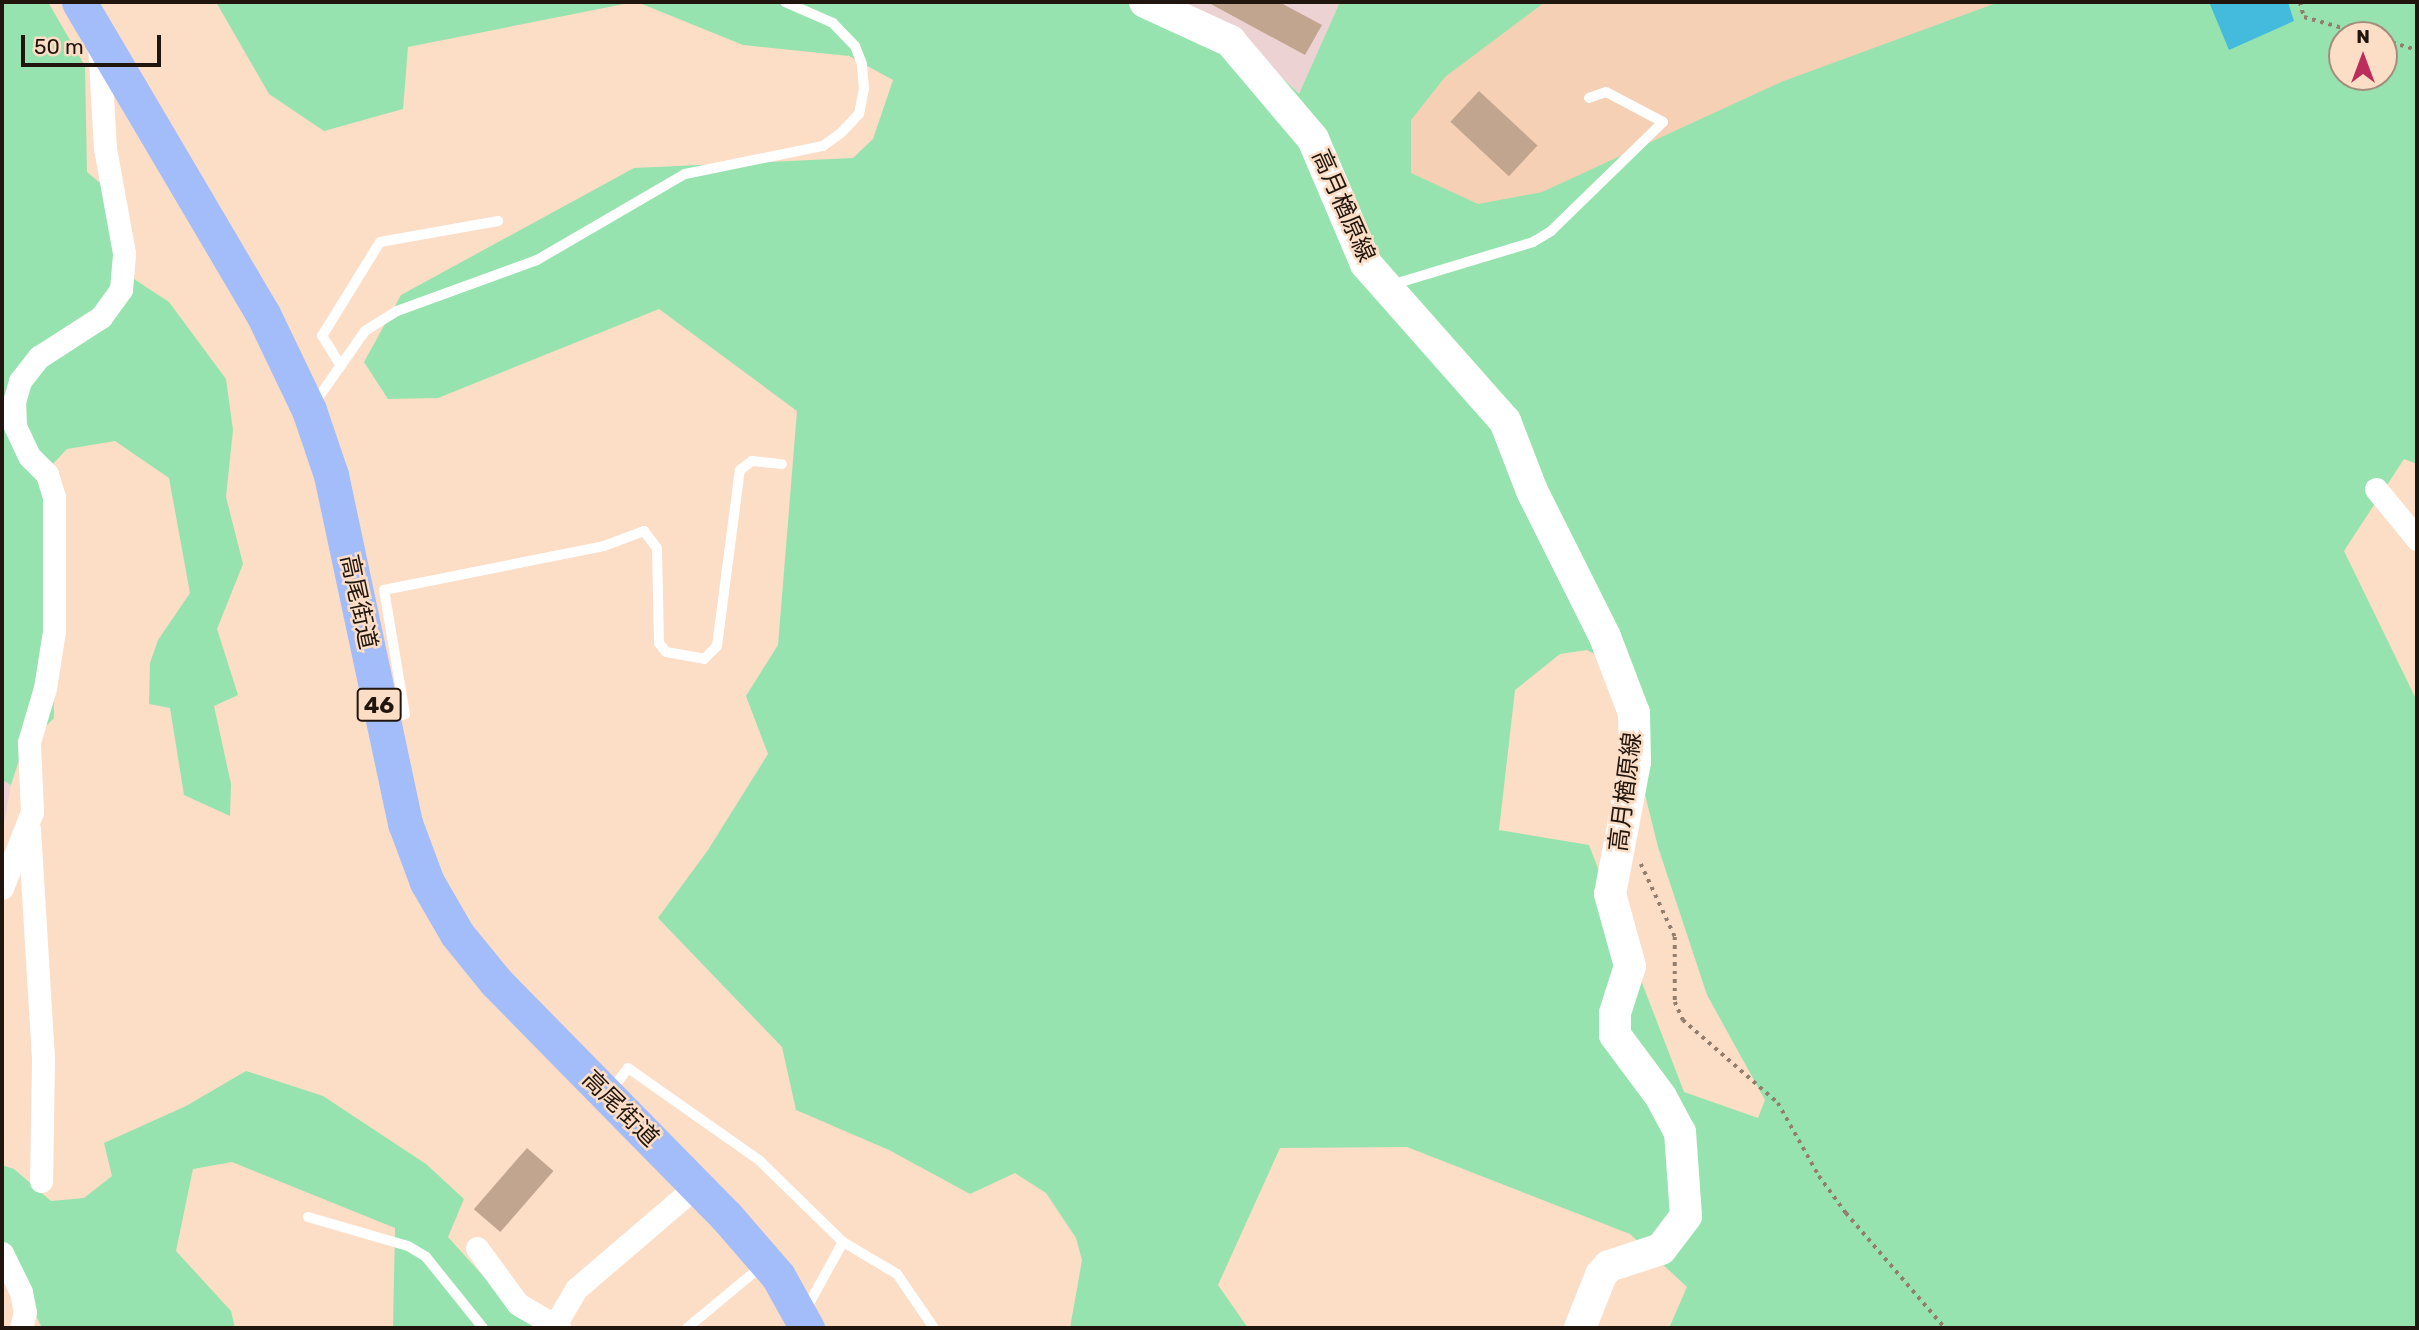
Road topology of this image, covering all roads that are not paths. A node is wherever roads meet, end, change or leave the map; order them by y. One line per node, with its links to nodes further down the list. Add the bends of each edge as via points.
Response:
1 (79, 2): 4 (main road, 高尾街道 / 46)
2 (785, 2): 8 (lane, via 833,23 855,46 862,64 859,114 841,133 823,146 685,174 537,260 397,311 365,331)
3 (1145, 2): 7 (main road, 高月楢原線, via 1230,41 1313,139 1354,243)
4 (99, 34): 9 (main road, 高尾街道 / 46, via 263,314); 14 (street, via 105,148 124,253 121,289 101,317 39,357 20,381 14,402 15,426 29,456 47,474 54,497 54,631 45,688 29,742 32,812)
5 (1589, 98): 7 (lane, via 1606,92 1664,122 1534,242)
6 (498, 221): 8 (lane, via 380,242 322,336)
7 (1383, 287): 30 (main road, 高月楢原線, via 1505,421 1532,491 1605,637 1634,713 1636,736 1623,845 1610,894 1630,976 1615,1013 1615,1035 1661,1097 1680,1132 1686,1216 1661,1249 1609,1266)
8 (341, 366): 9 (lane)
9 (309, 410): 13 (main road, 高尾街道 / 46, via 331,475)
10 (782, 464): 13 (lane, via 751,461 740,470 717,646 704,659 666,652 659,643 657,548 644,531 604,546 384,590 404,714)
11 (2376, 489): 12 (street)
12 (2417, 539)
13 (382, 722): 16 (main road, 高尾街道 / 46, via 405,823 427,882 457,934 496,982)
14 (28, 823): 15 (street); 17 (street, via 43,1060)
15 (2, 888)
16 (607, 1096): 18 (main road, 高尾街道 / 46); 20 (lane, via 628,1068 759,1160)
17 (41, 1181)
18 (696, 1186): 23 (main road, 高尾街道 / 46); 25 (street, via 576,1289)
19 (308, 1217): 27 (lane, via 408,1246 426,1257)
20 (843, 1242): 24 (lane); 29 (lane, via 897,1274)
21 (477, 1248): 25 (street, via 518,1304)
22 (2, 1252): 26 (street, via 21,1292 25,1312)
23 (766, 1262): 24 (main road, 高尾街道 / 46); 28 (lane)
24 (810, 1324)
25 (557, 1327)
26 (21, 1328)
27 (483, 1328)
28 (687, 1328)
29 (934, 1328)
30 (1580, 1328)

